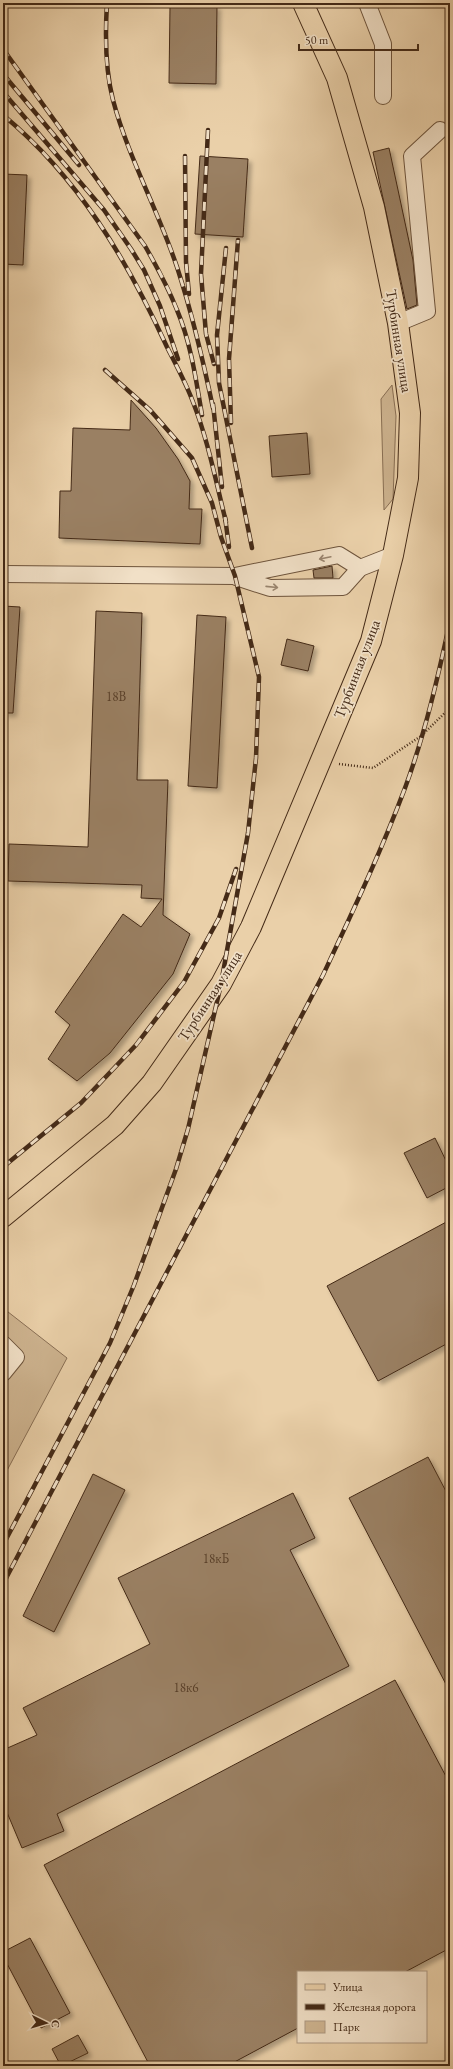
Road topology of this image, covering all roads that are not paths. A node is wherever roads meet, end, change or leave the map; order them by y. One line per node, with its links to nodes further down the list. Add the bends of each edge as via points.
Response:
1 (303, 3): 5 (main road, Турбинная улица, via 337,78 374,207)
2 (367, 3): 3 (lane, via 383,44)
3 (383, 96)
4 (440, 130): 5 (lane, via 412,156 427,311)
5 (398, 323): 6 (main road, Турбинная улица, via 410,413 408,478)
6 (394, 555): 7 (lane); 10 (main road, Турбинная улица, via 371,641 251,928 221,984 152,1083 115,1125)
7 (360, 568): 9 (lane, one-way to 9, via 339,555); 9 (lane, one-way to 7, via 270,588 343,587)
8 (3, 574): 9 (lane)
9 (235, 576)
10 (3, 1217)
11 (3, 1344): 12 (lane, via 16,1357)
12 (3, 1373)

